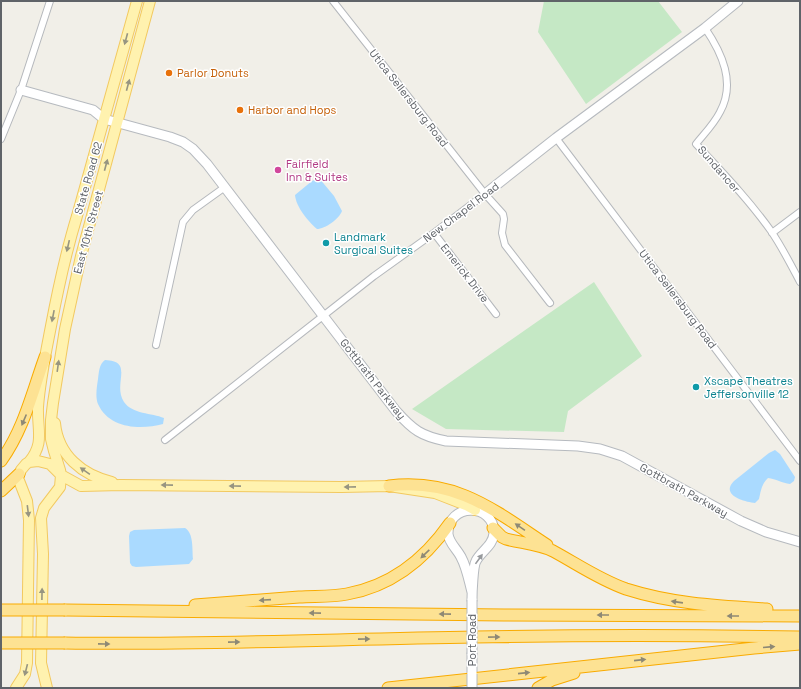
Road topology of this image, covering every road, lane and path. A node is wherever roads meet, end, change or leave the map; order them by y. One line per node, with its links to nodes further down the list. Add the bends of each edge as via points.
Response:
1 (50, 1): 7 (street)
2 (137, 1): 8 (main road, State Road 62, one-way to 8)
3 (150, 1): 9 (main road, East 10th Street, one-way to 3)
4 (333, 1): 13 (street, Utica Sellersburg Road)
5 (738, 1): 6 (street, New Chapel Road)
6 (705, 28): 10 (street, New Chapel Road); 16 (street, Sundancer, via 722,56 727,84 720,111 696,144)
7 (21, 90): 8 (street, Gottbrath Parkway, via 93,110); 11 (street)
8 (104, 119): 9 (street, Gottbrath Parkway); 22 (main road, State Road 62, one-way to 22, via 69,242)
9 (117, 122): 12 (street, Gottbrath Parkway, via 183,142 193,149); 23 (main road, East 10th Street, one-way to 9, via 65,329 81,256)
10 (556, 138): 13 (street, New Chapel Road); 25 (street, Utica Sellersburg Road)
11 (1, 139)
12 (225, 187): 20 (street, Gottbrath Parkway); 21 (street, via 193,210 183,222)
13 (485, 194): 15 (street, New Chapel Road); 18 (street, Utica Sellersburg Road, via 503,214 502,233 506,245)
14 (800, 212): 16 (street)
15 (434, 233): 19 (street, Emerick Drive); 20 (street, New Chapel Road)
16 (772, 233): 17 (street, Sundancer)
17 (800, 282)
18 (550, 303)
19 (496, 314)
20 (324, 315): 24 (street, New Chapel Road); 36 (street, Gottbrath Parkway, via 396,411 417,432 446,441 600,449 622,456 753,527)
21 (156, 345)
22 (45, 357): 26 (highway, one-way to 26, via 23,424); 27 (main road, via 38,406 39,443)
23 (53, 403): 28 (main road, East 10th Street, via 50,420 51,439); 30 (main road, one-way to 23, via 88,474 69,457 55,427)
24 (165, 440)
25 (800, 460)
26 (1, 461)
27 (29, 462): 28 (main road, via 46,462); 29 (main road)
28 (60, 470): 30 (main road, via 81,486); 48 (main road, one-way to 28, via 41,663 41,518 44,508 60,487)
29 (19, 474): 32 (highway); 47 (main road, one-way to 47, via 19,483 27,501 29,520 28,649 26,671)
30 (121, 485): 31 (main road, one-way to 30)
31 (389, 486): 33 (main road, via 435,493); 37 (highway, one-way to 31, via 494,510 465,495 427,486)
32 (1, 491)
33 (475, 510): 34 (street, via 461,512); 35 (street, via 487,516)
34 (450, 523): 38 (street, via 449,538 464,564); 40 (highway, one-way to 40, via 430,549 412,566 388,581 358,592)
35 (493, 528): 37 (highway, via 506,539); 38 (street, one-way to 35, via 475,562 492,542)
36 (800, 542)
37 (551, 550): 41 (highway, one-way to 37, via 678,602 651,596 600,578)
38 (472, 596): 50 (street, Port Road, bridge)
39 (1, 610): 40 (highway, bridge)
40 (139, 611): 42 (highway, one-way to 40)
41 (800, 612)
42 (800, 616)
43 (800, 637): 44 (highway, one-way to 43, bridge, via 149,644 649,635)
44 (1, 643)
45 (800, 644): 46 (highway, one-way to 45)
46 (601, 664): 49 (highway, one-way to 46); 51 (highway, via 593,669 568,674)
47 (16, 688)
48 (47, 688)
49 (388, 688)
50 (472, 688)
51 (538, 688)

